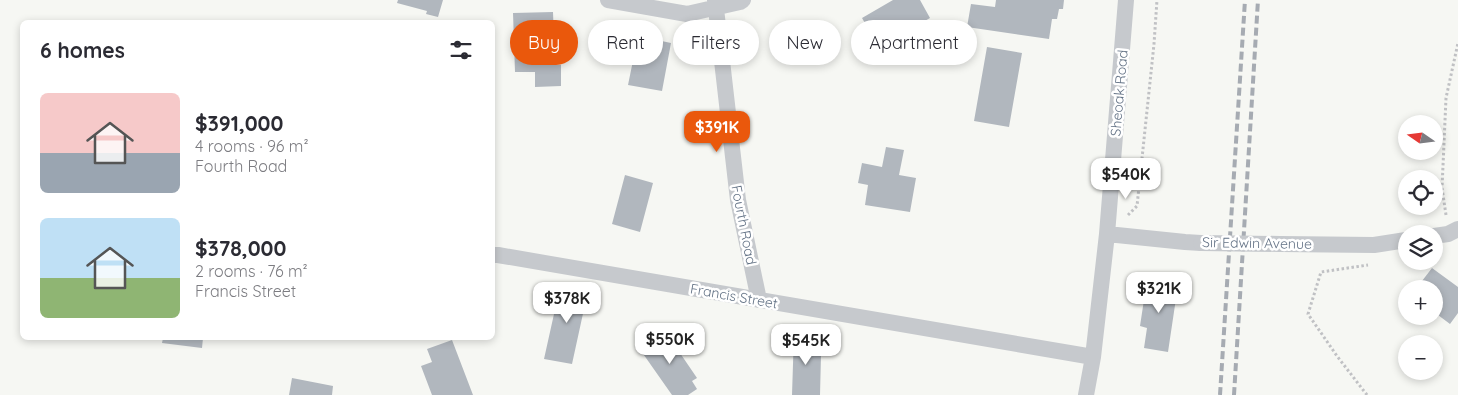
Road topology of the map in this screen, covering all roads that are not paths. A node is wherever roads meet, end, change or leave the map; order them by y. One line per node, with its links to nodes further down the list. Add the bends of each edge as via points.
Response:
1 (608, 0): 4 (street, via 687,14)
2 (743, 0): 4 (street)
3 (1126, 0): 5 (street, Sheoak Road)
4 (715, 4): 8 (street, Fourth Road, via 738,200)
5 (1107, 234): 6 (street, Sir Edwin Avenue, bridge, via 1201,243 1374,245); 9 (street, Sheoak Road)
6 (1398, 241)
7 (495, 255): 8 (street, Francis Street)
8 (759, 300): 9 (street, Francis Street)
9 (1093, 357): 10 (street, Sheoak Road)
10 (1086, 395)

